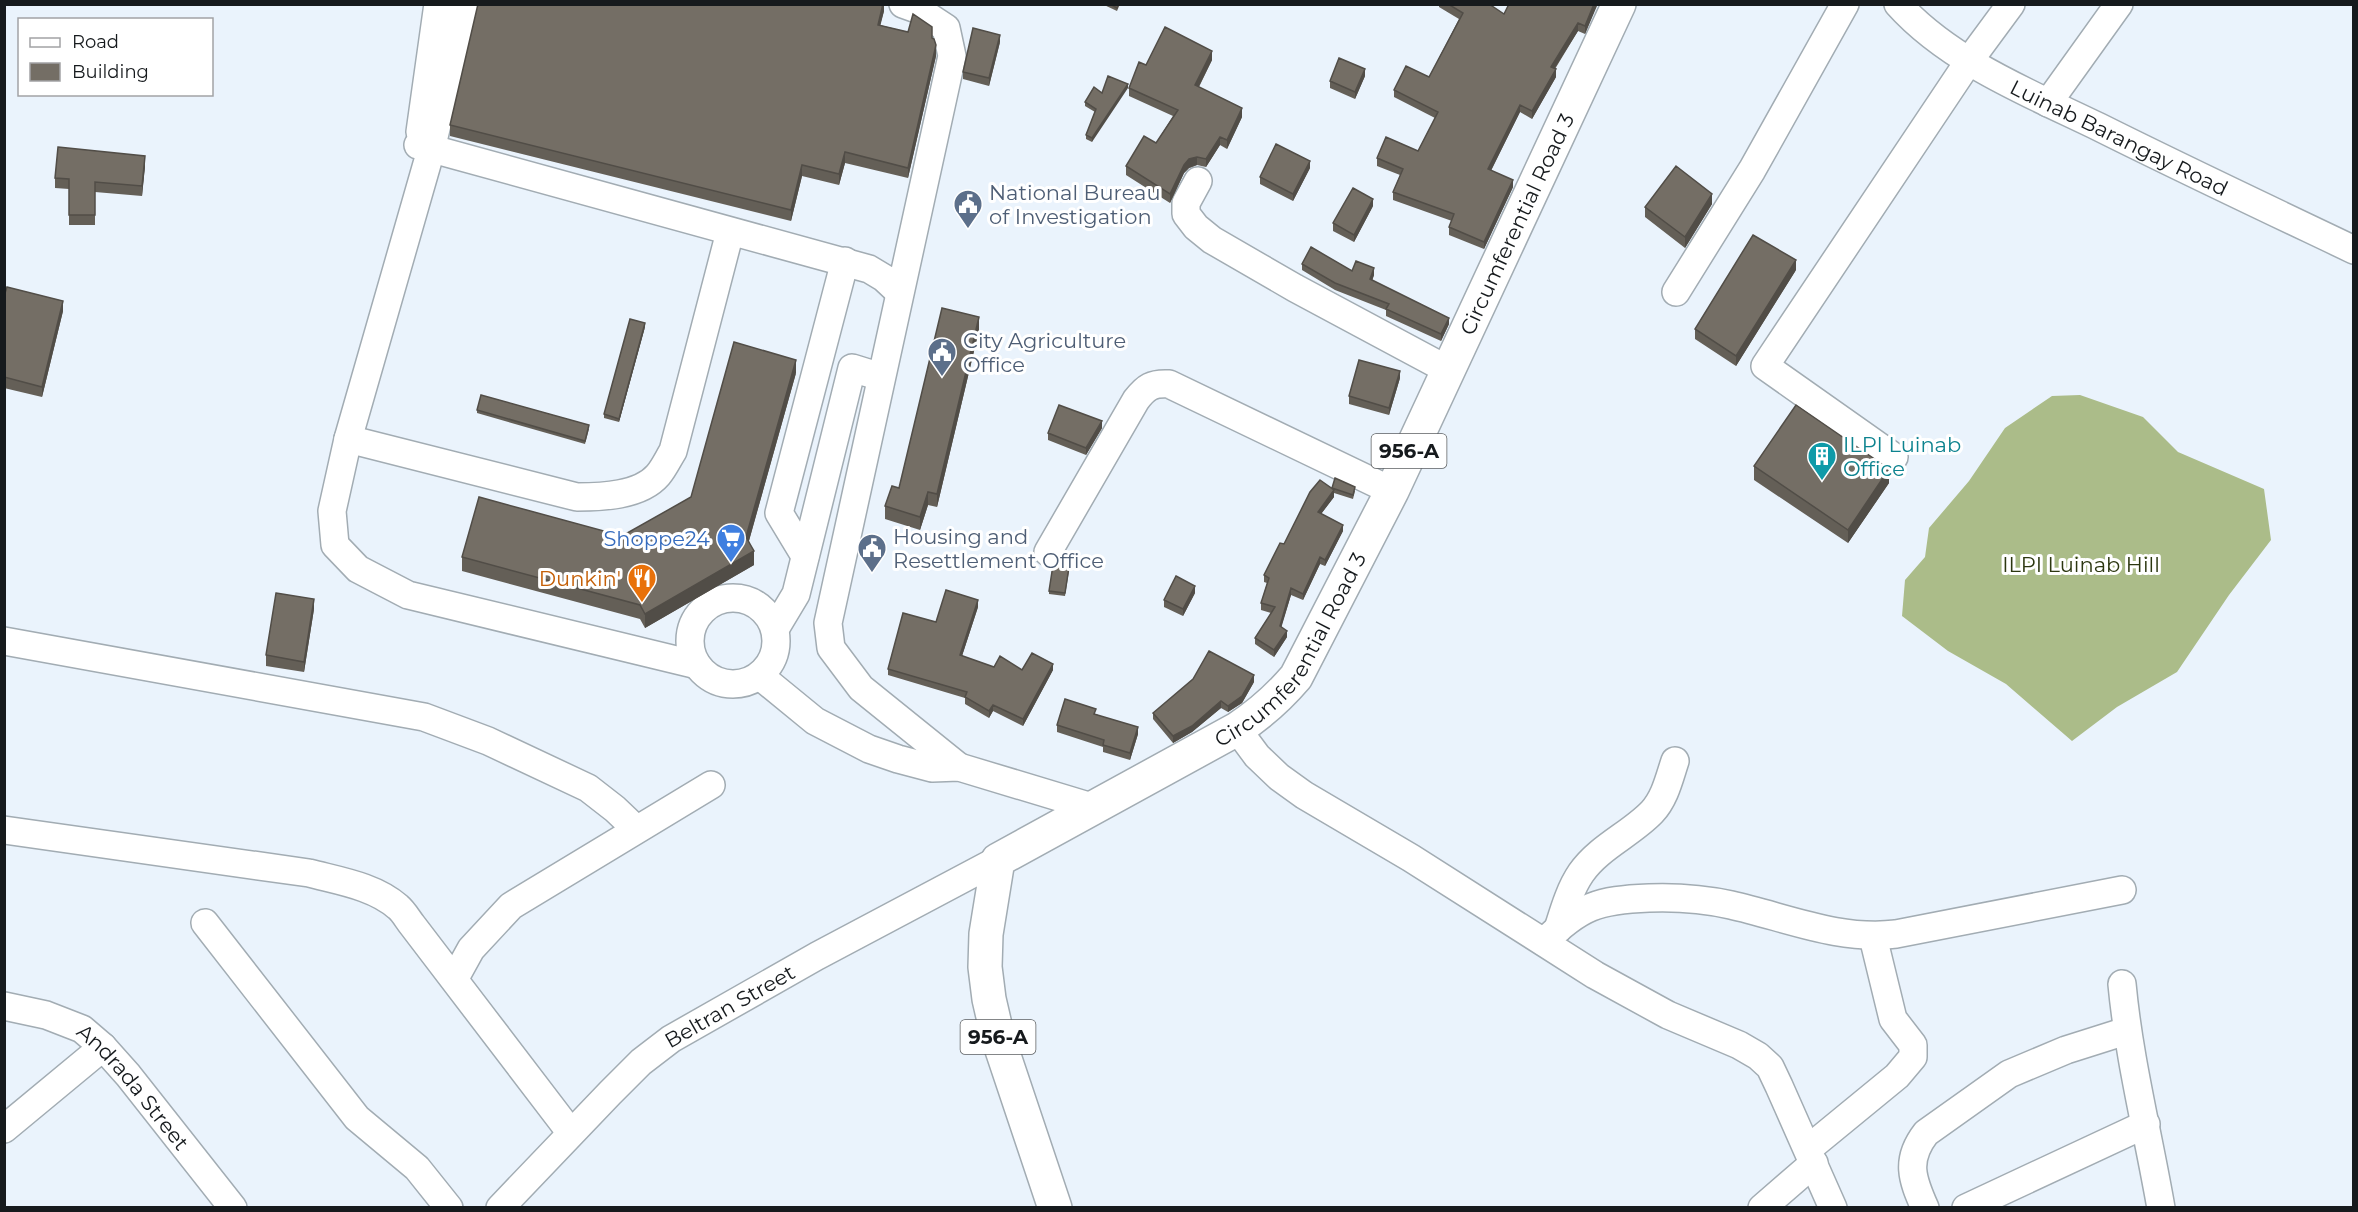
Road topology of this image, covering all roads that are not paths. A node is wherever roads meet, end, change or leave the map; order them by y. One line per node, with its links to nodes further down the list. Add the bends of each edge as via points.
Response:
1 (438, 4): 11 (street)
2 (465, 4): 11 (street)
3 (903, 4): 16 (street, via 946,28 952,56)
4 (1619, 4): 20 (main road, Circumferential Road 3 / 956-A)
5 (1845, 4): 17 (street, via 1752,170)
6 (1898, 4): 9 (street, Luinab Barangay Road, via 1933,37)
7 (2012, 4): 9 (street)
8 (2119, 4): 10 (street)
9 (1969, 61): 10 (street, Luinab Barangay Road); 23 (street, via 1765,366)
10 (2048, 103): 14 (street, Luinab Barangay Road)
11 (424, 155): 13 (street); 22 (street)
12 (1197, 181): 20 (street, via 1186,203 1186,214 1212,240)
13 (730, 232): 15 (street); 22 (street, via 672,451 657,477 634,490 577,497)
14 (2354, 250)
15 (845, 261): 16 (street, via 869,269); 18 (street)
16 (899, 292): 21 (street)
17 (1676, 292)
18 (818, 363): 19 (street, via 832,362); 26 (street, via 779,513)
19 (852, 368): 21 (street); 26 (street)
20 (1448, 369): 24 (main road, Circumferential Road 3 / 956-A)
21 (881, 377): 35 (street, via 828,623 831,648 861,688)
22 (348, 439): 31 (street, via 332,511 336,545 358,569 408,595)
23 (1894, 457)
24 (1392, 491): 25 (street, via 1169,384 1154,383 1136,400); 33 (main road, Circumferential Road 3 / 956-A, via 1296,677 1278,698)
25 (1048, 552)
26 (805, 556): 27 (street)
27 (796, 594): 28 (street); 29 (street)
28 (751, 601): 29 (street, via 766,613); 31 (street, via 724,598 700,613 690,639)
29 (775, 629): 32 (street, via 777,647)
30 (4, 641): 38 (street, via 423,717 488,741 588,788)
31 (697, 665): 32 (street, via 713,679 734,685)
32 (760, 676): 35 (street, via 815,722 869,749 932,768)
33 (1237, 729): 37 (main road, Circumferential Road 3 / 956-A); 43 (street, via 1257,756 1296,789)
34 (1675, 761): 43 (street, via 1652,812 1581,873)
35 (959, 767): 37 (street)
36 (711, 785): 38 (street)
37 (1095, 808): 40 (main road, Circumferential Road 3 / 956-A)
38 (636, 829): 45 (street, via 512,906 471,949)
39 (4, 830): 45 (street, via 309,873 351,884 398,907)
40 (998, 860): 52 (street, Beltran Street, via 796,967 671,1039 641,1062); 58 (main road, 956-A, via 986,934 989,999 998,1038)
41 (2122, 890): 44 (street)
42 (205, 923): 57 (street, via 357,1118 417,1168)
43 (1551, 936): 44 (street, via 1579,912 1602,902 1672,897 1729,904 1833,932); 53 (street, via 1595,975 1668,1015 1758,1056 1770,1067)
44 (1873, 937): 53 (street, via 1893,1018 1912,1045 1912,1057 1897,1076)
45 (455, 978): 52 (street)
46 (2122, 984): 48 (street)
47 (4, 1006): 49 (street, Andrada Street, via 46,1015 82,1029)
48 (2126, 1031): 50 (street); 61 (street, via 2009,1074 1926,1133 1916,1146 1912,1163 1915,1185)
49 (103, 1047): 51 (street); 54 (street, Andrada Street, via 128,1075)
50 (2146, 1124): 56 (street); 62 (street)
51 (4, 1130)
52 (571, 1133): 55 (street, Beltran Street)
53 (1811, 1156): 59 (street); 60 (street)
54 (218, 1202)
55 (500, 1207)
56 (2159, 1207)
57 (449, 1208)
58 (1055, 1208)
59 (1762, 1208)
60 (1833, 1208)
61 (1925, 1208)
62 (1966, 1208)

